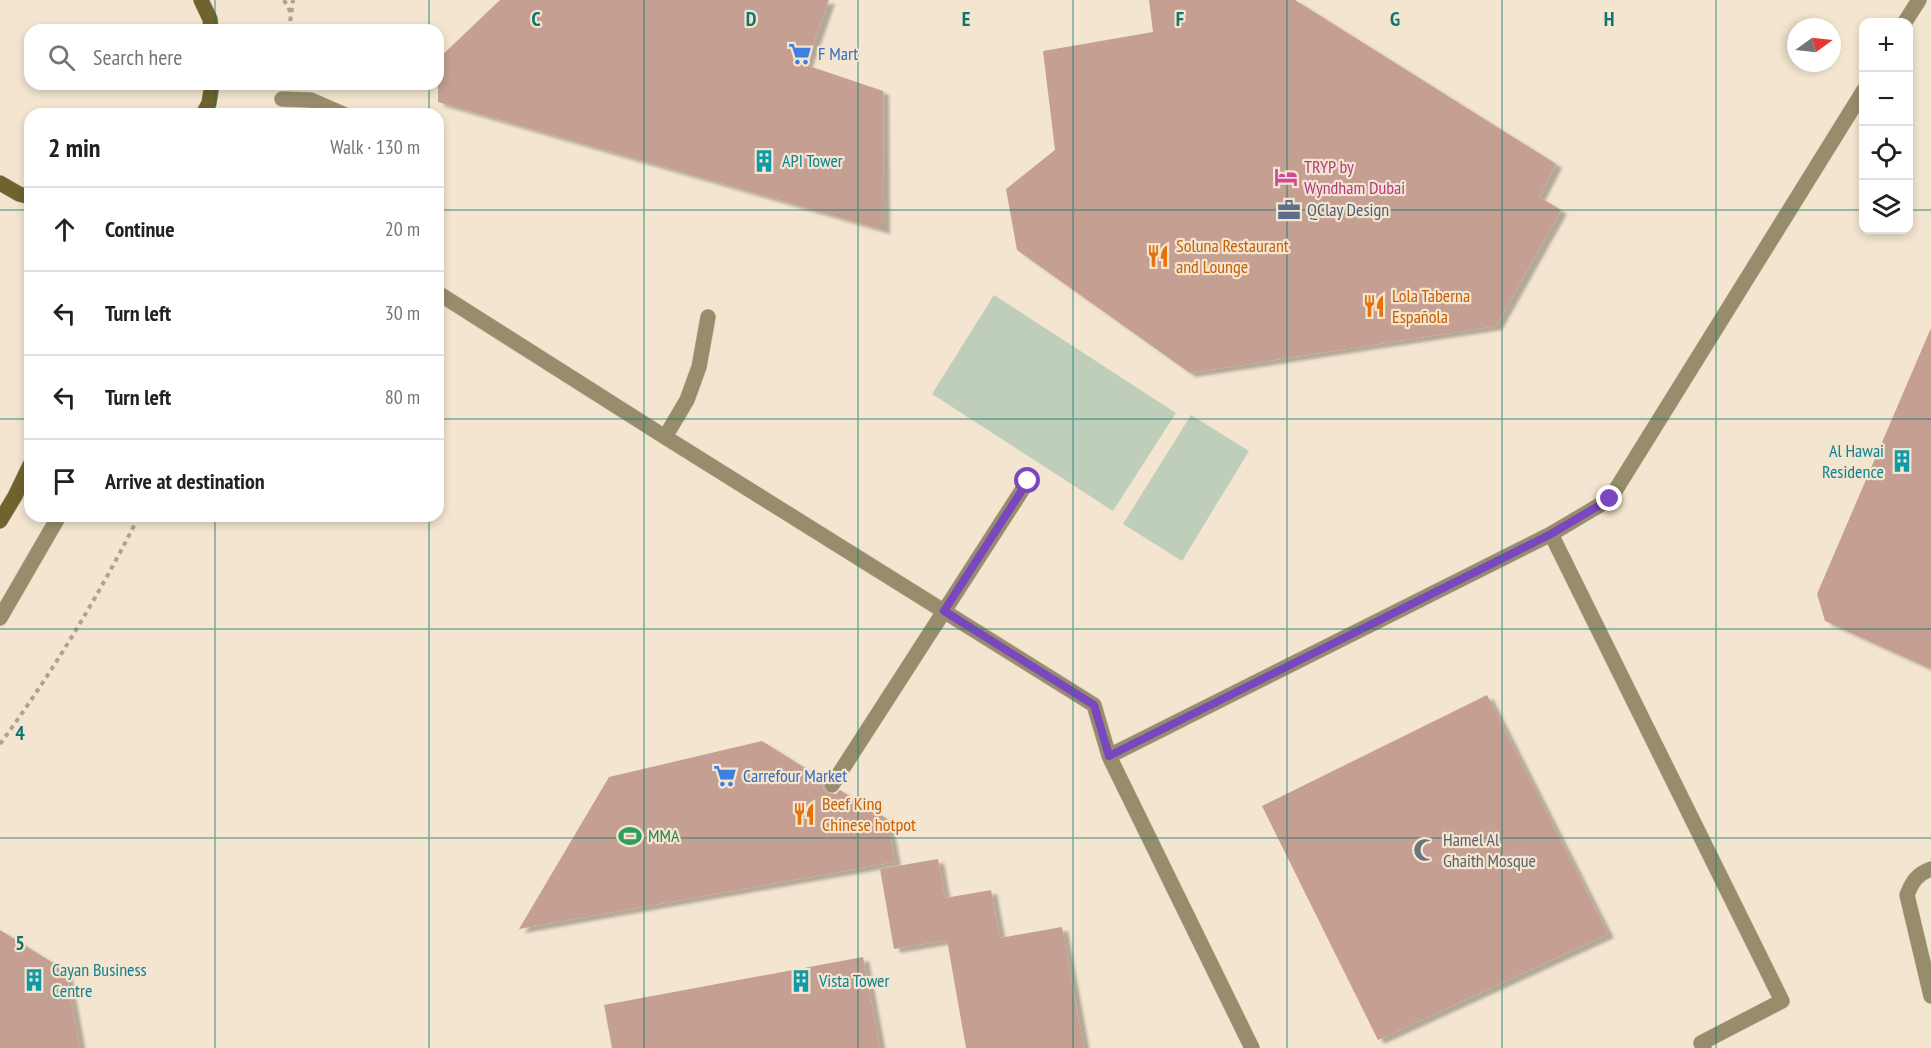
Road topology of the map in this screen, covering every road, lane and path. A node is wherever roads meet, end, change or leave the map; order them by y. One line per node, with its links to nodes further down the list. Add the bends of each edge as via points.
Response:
1 (203, 0): 7 (street)
2 (284, 0): 5 (path)
3 (293, 0): 5 (path)
4 (1919, 0): 6 (street)
5 (291, 14): 8 (path)
6 (1908, 18)
7 (211, 24)
8 (290, 24)
9 (211, 90): 12 (street)
10 (1859, 96): 24 (street, via 1610,499)
11 (282, 99): 13 (street, via 311,100)
12 (206, 108)
13 (329, 108)
14 (0, 183): 15 (street)
15 (24, 195)
16 (444, 297): 18 (street)
17 (708, 317): 18 (street, via 699,367 687,400)
18 (665, 437): 25 (street)
19 (24, 477): 21 (street)
20 (1028, 481): 25 (street)
21 (0, 521)
22 (56, 522): 26 (street)
23 (136, 522): 27 (path, via 87,612)
24 (1551, 534): 28 (street); 33 (street, via 1782,1001 1701,1043)
25 (944, 611): 28 (street, via 1094,705); 29 (street)
26 (0, 618)
27 (0, 744)
28 (1109, 756): 32 (street)
29 (832, 785)
30 (1931, 869): 31 (street, via 1912,881 1907,895)
31 (1931, 996)
32 (1252, 1048)
33 (1704, 1048)

